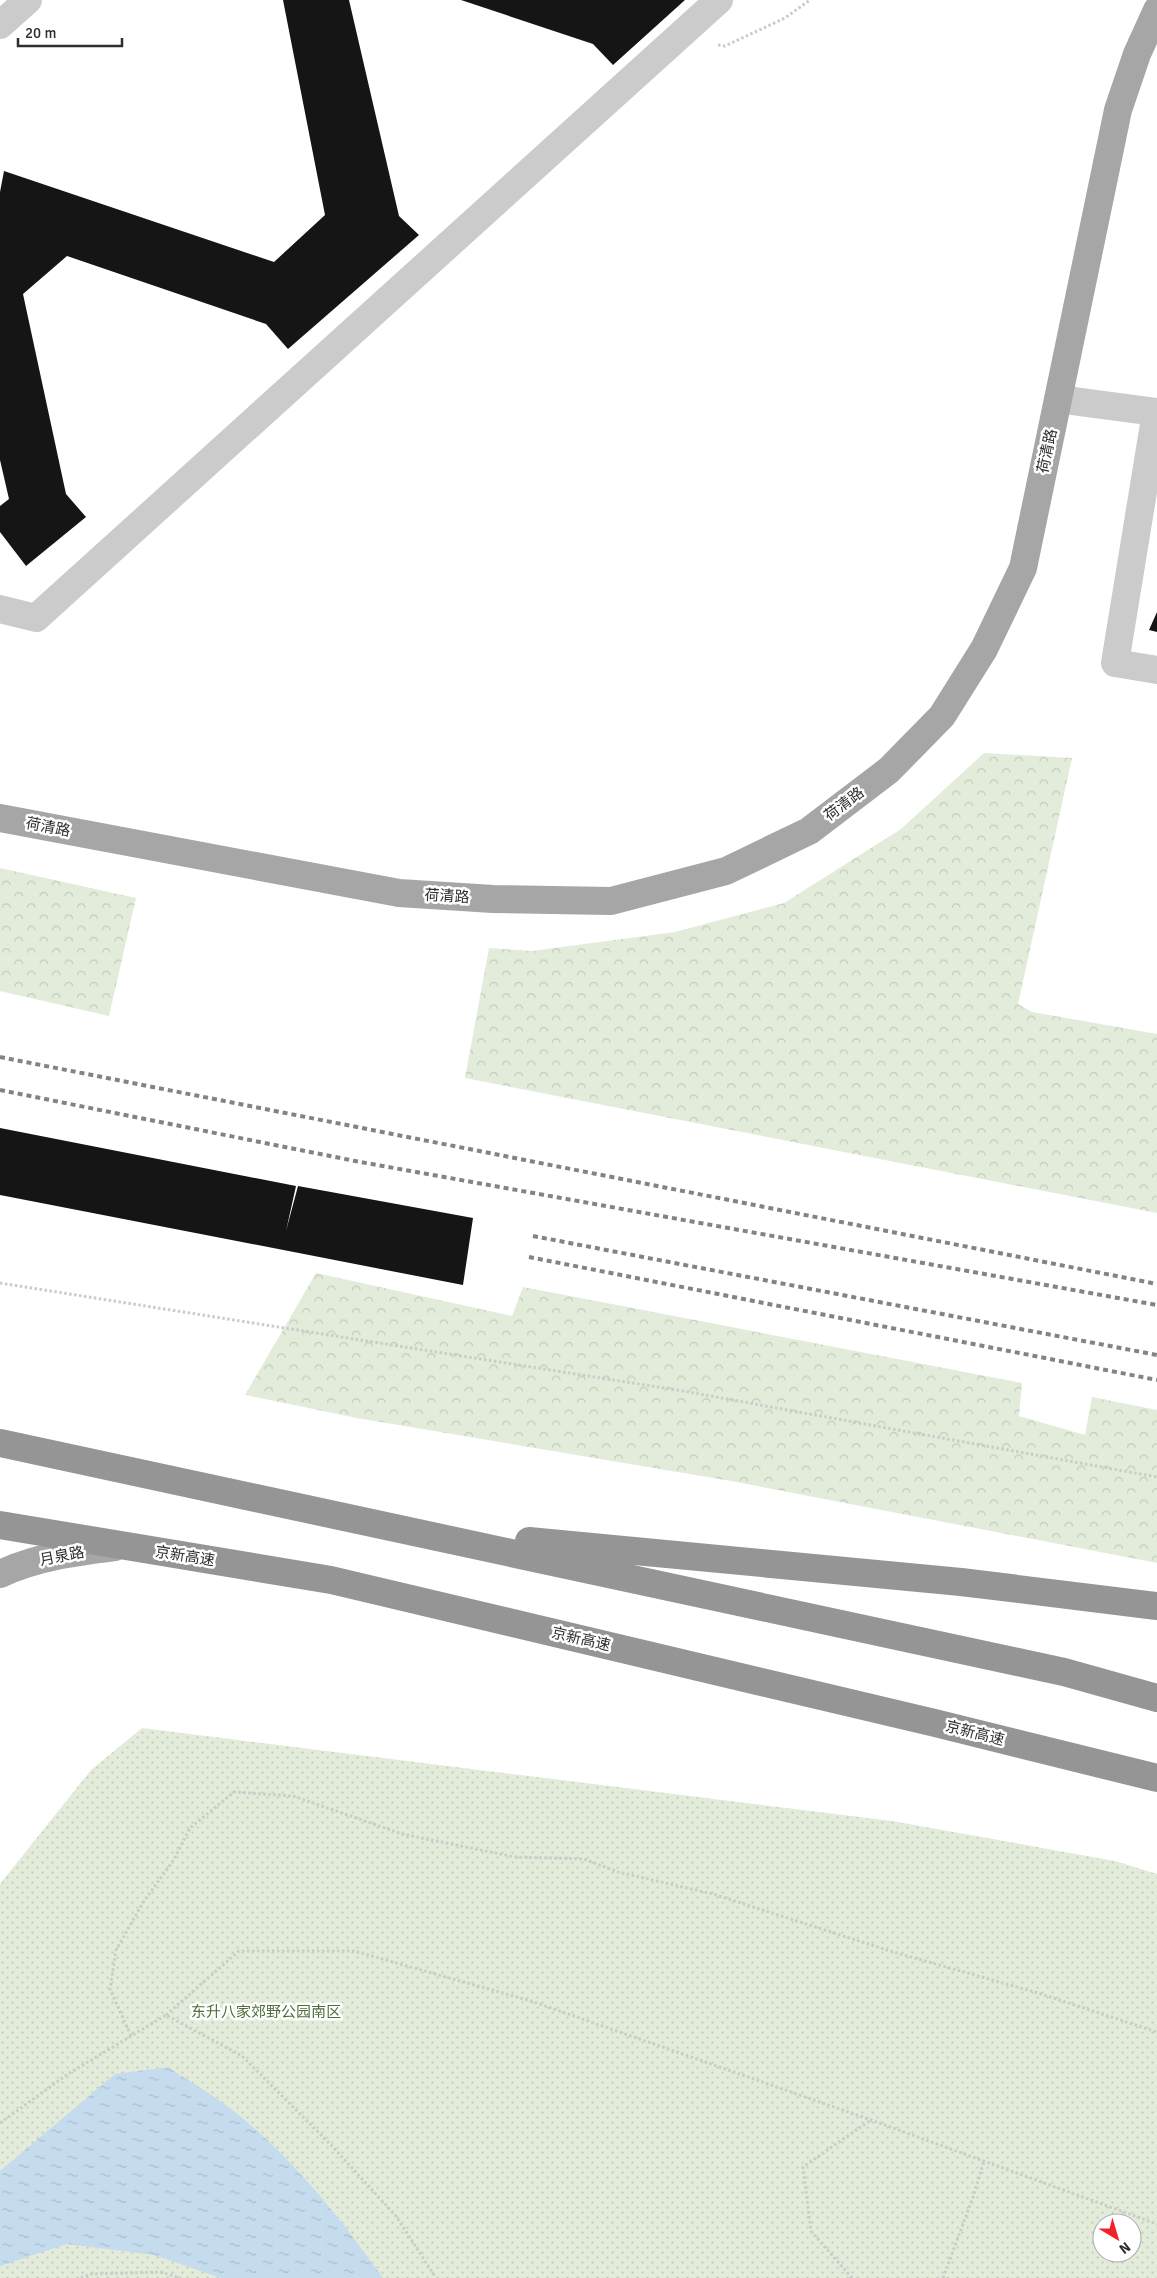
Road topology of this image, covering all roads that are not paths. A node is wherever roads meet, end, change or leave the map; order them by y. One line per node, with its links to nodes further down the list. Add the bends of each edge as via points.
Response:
1 (28, 0): 4 (street)
2 (719, 0): 6 (street, via 36,618)
3 (1157, 11): 5 (main road, 荷清路, via 1137,54 1118,110)
4 (0, 25)
5 (1058, 399): 7 (street, via 1156,412 1115,663); 8 (main road, 荷清路, via 1022,568 984,649 942,716 889,770 809,831 726,871 611,901 399,893)
6 (0, 609)
7 (1157, 670)
8 (0, 818)
9 (0, 1444): 11 (highway)
10 (0, 1525): 12 (highway, 京新高速)
11 (405, 1529): 14 (highway, via 961,1582); 15 (highway, via 1064,1672)
12 (125, 1546): 13 (main road, 月泉路, via 64,1554 18,1565); 16 (highway, 京新高速, via 331,1580)
13 (0, 1574)
14 (1157, 1606)
15 (1157, 1698)
16 (1157, 1778)

